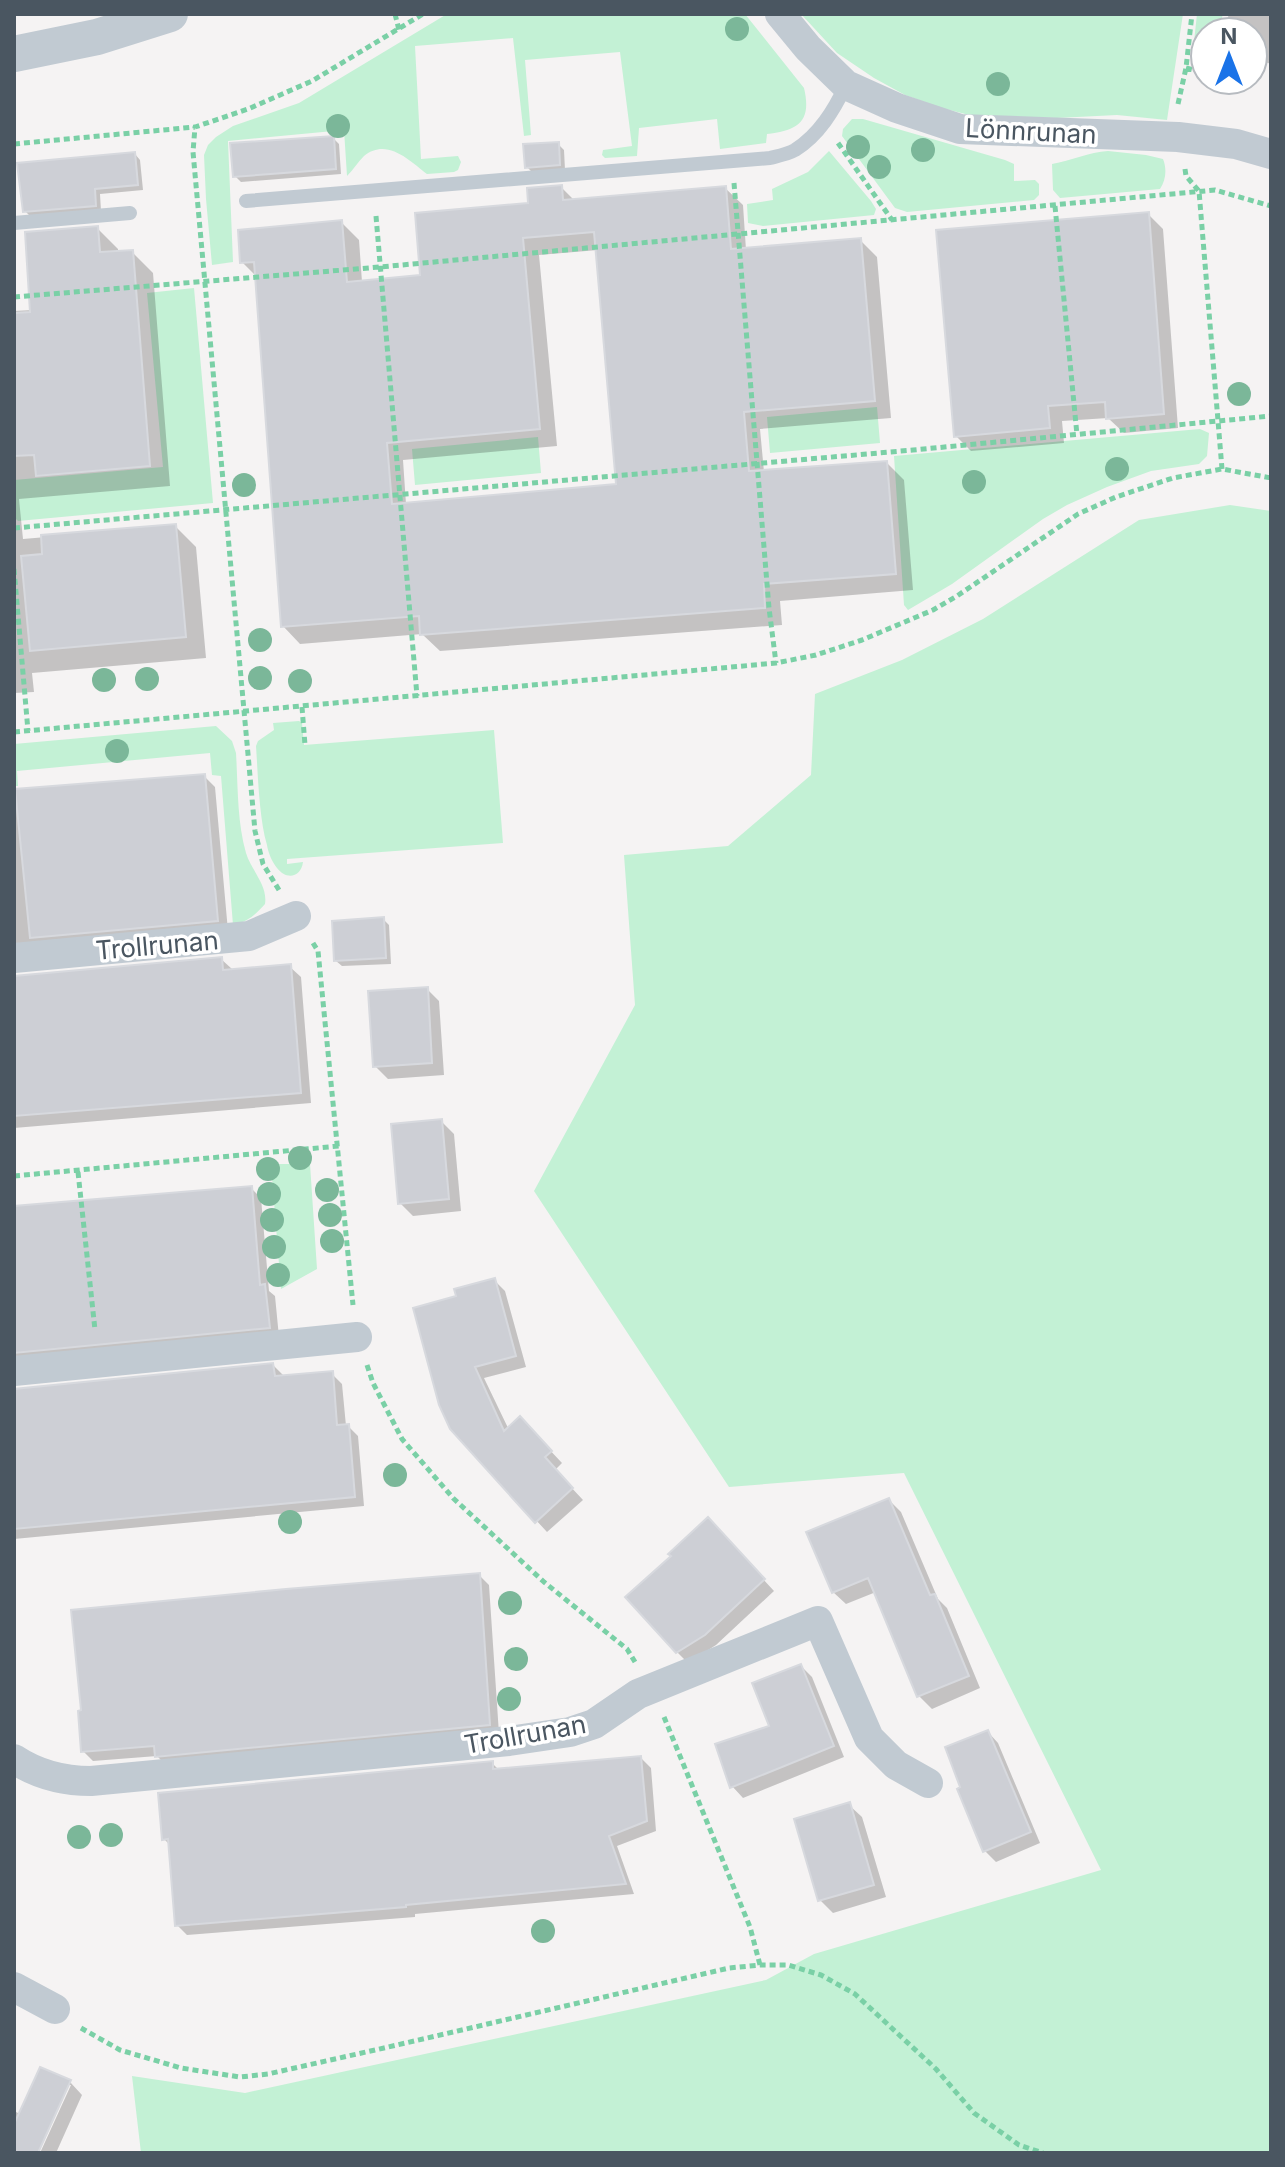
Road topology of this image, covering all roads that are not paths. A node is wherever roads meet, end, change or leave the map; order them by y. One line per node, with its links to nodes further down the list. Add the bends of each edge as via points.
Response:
1 (170, 14): 3 (street, via 97,37)
2 (780, 14): 4 (street, Lönnrunan)
3 (14, 54)
4 (846, 85): 5 (street, Lönnrunan, via 960,129 1178,137); 6 (lane, via 833,113 793,152 770,158)
5 (1271, 154)
6 (246, 201)
7 (130, 213): 8 (lane)
8 (14, 223)
9 (296, 916): 10 (street, Trollrunan, via 249,936)
10 (14, 958)
11 (357, 1337): 12 (street)
12 (14, 1371)
13 (14, 1759): 14 (street, Trollrunan, via 66,1781 91,1781 570,1732 594,1724 638,1694 818,1621 869,1738 896,1765)
14 (928, 1783)
15 (14, 1987): 16 (street)
16 (55, 2009)

